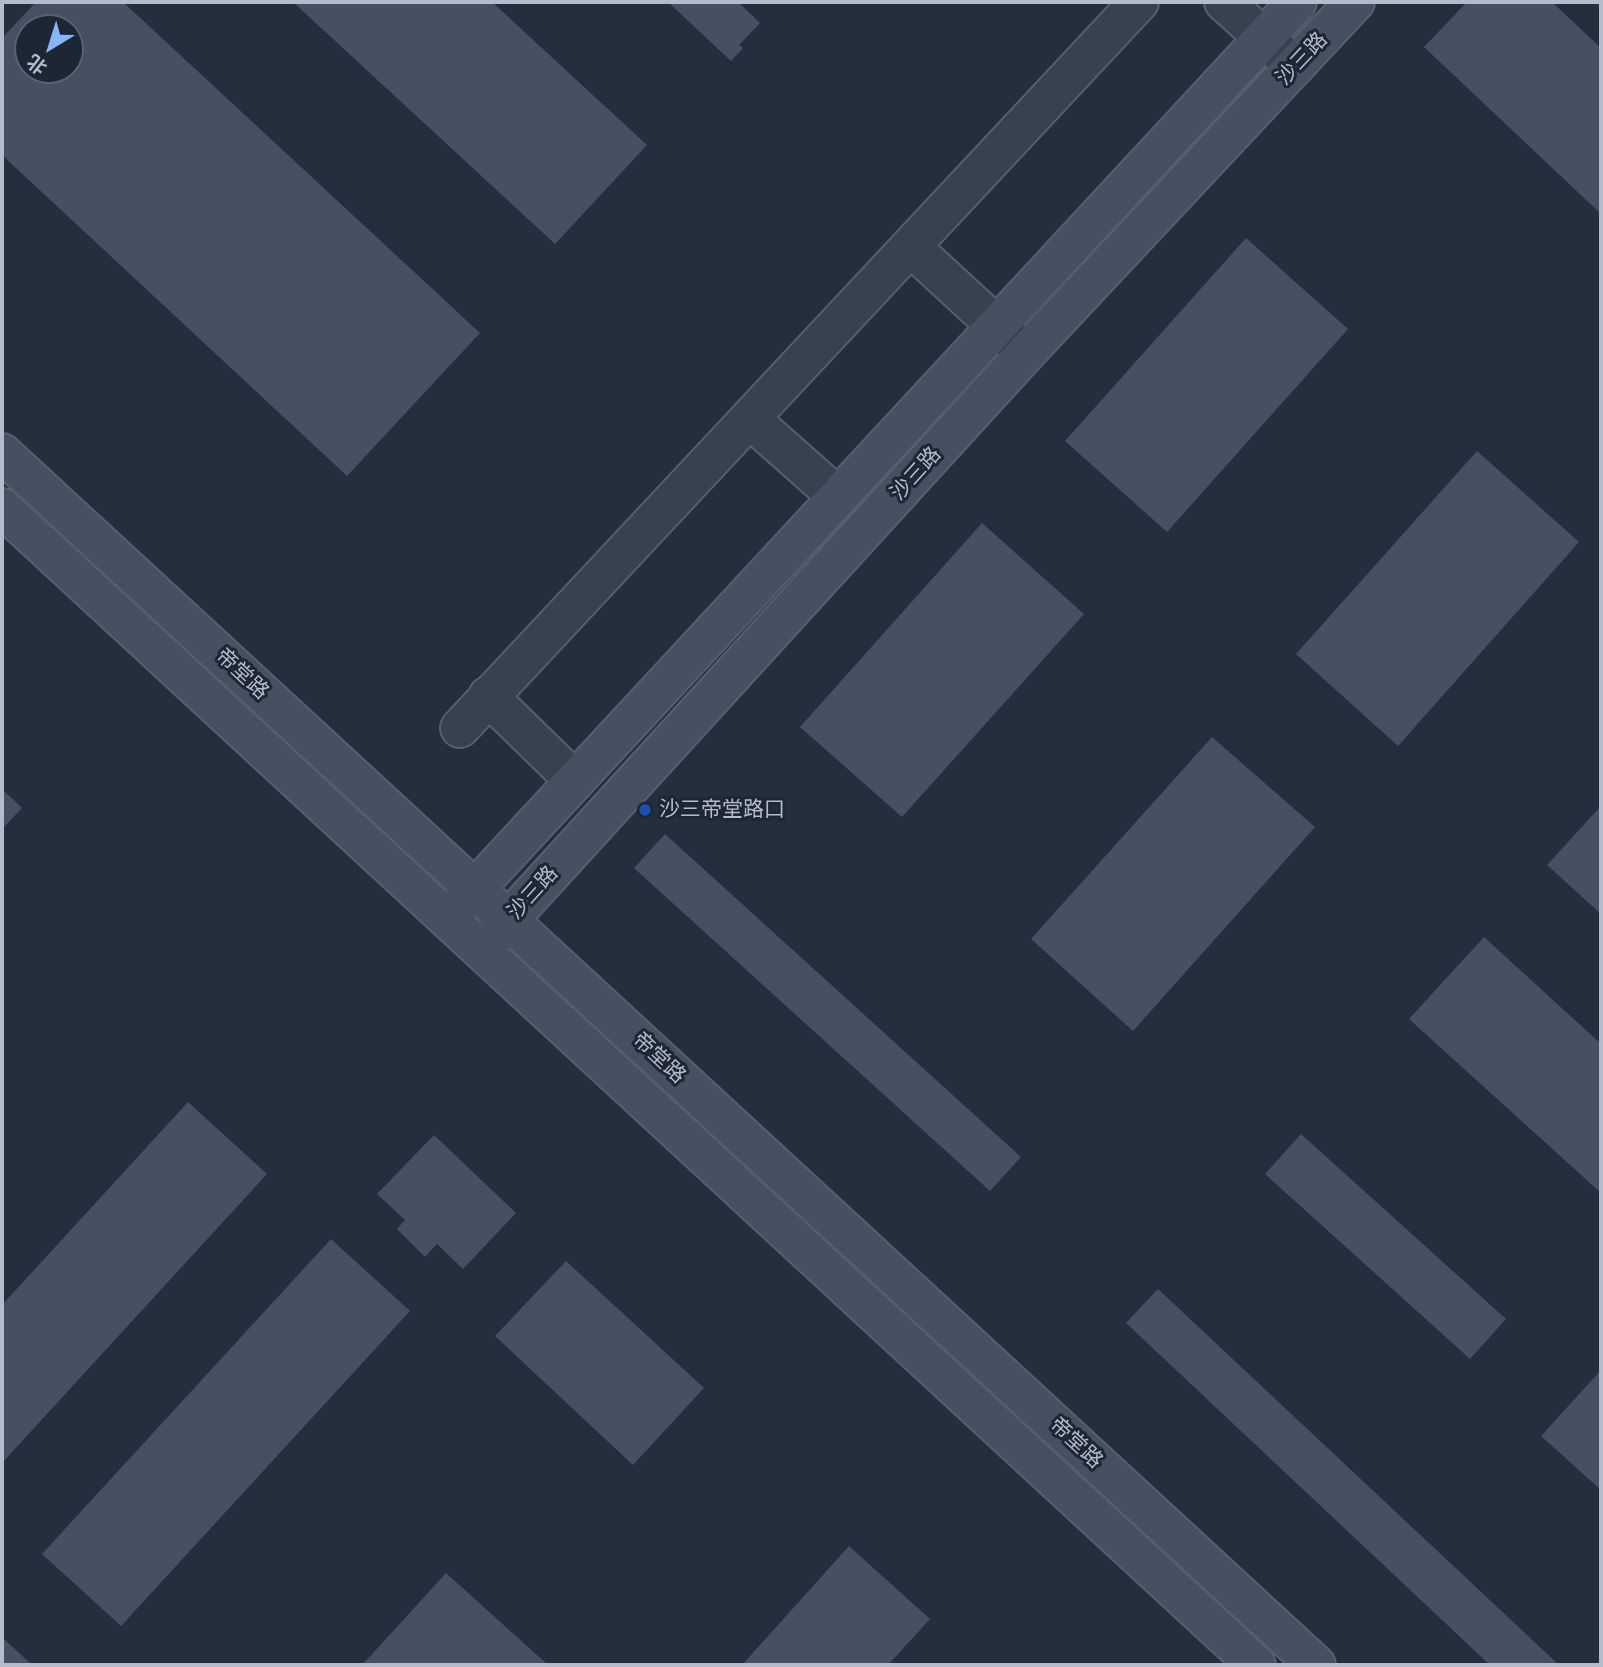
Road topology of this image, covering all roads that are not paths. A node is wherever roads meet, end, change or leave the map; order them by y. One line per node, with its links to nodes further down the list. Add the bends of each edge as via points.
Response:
1 (1139, 2): 7 (street)
2 (1224, 2): 5 (street)
3 (1297, 2): 5 (street, 沙三路)
4 (1355, 2): 6 (street, 沙三路)
5 (1264, 38): 6 (street); 8 (street, 沙三路)
6 (1295, 66): 9 (street, 沙三路)
7 (911, 247): 8 (street); 10 (street)
8 (997, 326): 9 (street); 12 (street, 沙三路)
9 (1026, 353): 19 (street, 沙三路)
10 (750, 419): 12 (street); 14 (street)
11 (2, 453): 17 (street, 帝堂路)
12 (838, 497): 16 (street, 沙三路)
13 (2, 508): 18 (street, 帝堂路)
14 (488, 696): 15 (street); 16 (street)
15 (460, 728)
16 (575, 781): 17 (street, 沙三路)
17 (475, 889): 18 (street, 沙三路); 19 (street, 帝堂路)
18 (447, 919): 20 (street, 帝堂路)
19 (509, 919): 20 (street, 沙三路); 22 (street, 帝堂路)
20 (481, 950): 21 (street, 帝堂路)
21 (1256, 1665)
22 (1316, 1665)

